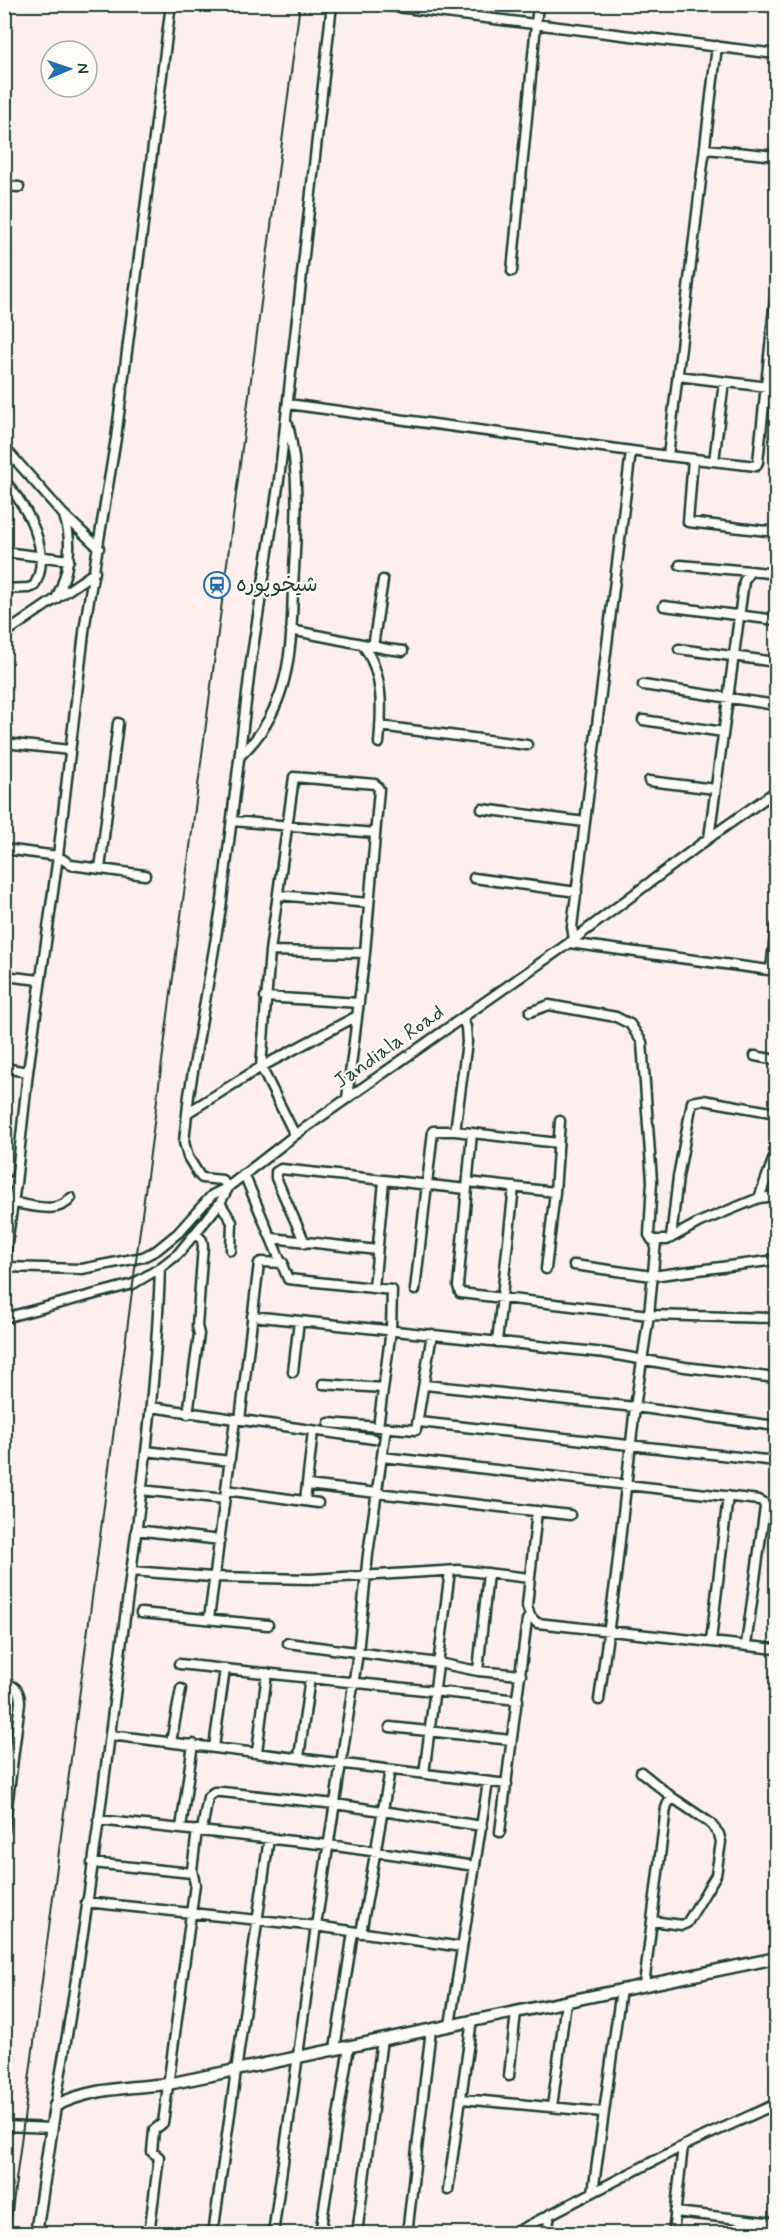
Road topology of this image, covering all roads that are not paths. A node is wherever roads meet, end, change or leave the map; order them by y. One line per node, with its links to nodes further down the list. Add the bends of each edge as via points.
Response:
1 (171, 4): 29 (street)
2 (332, 4): 19 (street)
3 (373, 4): 5 (street)
4 (538, 4): 5 (street)
5 (537, 25): 6 (street); 12 (street)
6 (717, 46): 7 (street); 8 (street)
7 (777, 54)
8 (706, 149): 9 (street); 15 (street)
9 (777, 156)
10 (4, 186): 11 (street)
11 (19, 188)
12 (512, 271)
13 (777, 289): 14 (street)
14 (776, 304): 17 (street)
15 (678, 376): 16 (street); 23 (street)
16 (724, 382): 17 (street); 25 (street)
17 (766, 387): 18 (street); 25 (street, via 757,465)
18 (777, 388)
19 (288, 404): 20 (street); 22 (street)
20 (287, 417): 43 (street, via 294,449 297,510); 62 (street)
21 (4, 447): 27 (street)
22 (631, 451): 23 (street); 68 (street)
23 (668, 456): 24 (street)
24 (693, 459): 25 (street); 28 (street, via 688,522)
25 (714, 461)
26 (4, 480): 31 (street, via 37,531)
27 (63, 514): 29 (street); 32 (street, via 70,540)
28 (777, 532)
29 (99, 548): 35 (street)
30 (4, 552): 31 (street)
31 (40, 556): 32 (street); 38 (street, via 34,586)
32 (69, 560): 39 (street)
33 (680, 565): 34 (street)
34 (750, 571): 36 (street); 41 (street, via 744,581)
35 (95, 572): 39 (street); 61 (street)
36 (777, 574)
37 (383, 580): 46 (street)
38 (4, 589)
39 (55, 600): 44 (street)
40 (664, 606): 41 (street)
41 (739, 615): 42 (street); 49 (street)
42 (777, 620)
43 (291, 630): 45 (street); 62 (street, via 290,658 274,711 253,744)
44 (4, 634)
45 (363, 645): 46 (street); 56 (street, via 373,662 381,698)
46 (373, 647): 48 (street)
47 (679, 649): 49 (street)
48 (403, 651)
49 (733, 656): 50 (street); 52 (street)
50 (777, 662)
51 (643, 685): 52 (street)
52 (727, 698): 53 (street); 57 (street)
53 (777, 705)
54 (643, 720): 57 (street)
55 (118, 723): 74 (street)
56 (380, 726): 59 (street); 60 (street)
57 (723, 732): 64 (street)
58 (4, 743): 61 (street)
59 (379, 743)
60 (527, 745)
61 (70, 750): 73 (street)
62 (240, 756): 67 (street)
63 (649, 781): 64 (street)
64 (715, 789): 71 (street)
65 (777, 791): 71 (street, Jandiala Road)
66 (482, 809): 68 (street)
67 (232, 821): 69 (street); 98 (street)
68 (585, 822): 77 (street)
69 (287, 827): 70 (street); 70 (street, via 294,777 378,785); 78 (street)
70 (375, 833): 79 (street)
71 (709, 838): 81 (street, Jandiala Road)
72 (4, 849): 73 (street)
73 (58, 856): 74 (street, via 71,865); 86 (street)
74 (100, 869): 75 (street)
75 (145, 875)
76 (474, 878): 77 (street)
77 (577, 892): 81 (street)
78 (278, 895): 79 (street); 82 (street)
79 (369, 903): 83 (street)
80 (777, 926): 84 (street)
81 (572, 942): 84 (street); 91 (street, Jandiala Road)
82 (270, 951): 83 (street); 87 (street)
83 (365, 953): 88 (street)
84 (774, 970)
85 (4, 976): 86 (street)
86 (40, 980): 96 (street)
87 (266, 997): 88 (street); 94 (street)
88 (359, 1003): 90 (street)
89 (530, 1012): 123 (street, via 549,1005 616,1017 637,1033 643,1044 652,1181 649,1235)
90 (357, 1016): 94 (street); 97 (street)
91 (462, 1018): 97 (street, Jandiala Road); 101 (street, via 467,1041)
92 (755, 1056): 93 (street)
93 (777, 1060)
94 (261, 1066): 98 (street); 103 (street)
95 (4, 1068): 96 (street)
96 (28, 1072): 109 (street)
97 (347, 1098): 103 (street, Jandiala Road)
98 (187, 1113): 112 (street, via 184,1142 198,1175 222,1180)
99 (777, 1113): 122 (street, via 703,1100 692,1102)
100 (560, 1121): 104 (street)
101 (455, 1131): 102 (street); 110 (street, via 432,1132)
102 (472, 1133): 104 (street); 111 (street)
103 (295, 1135): 106 (street, Jandiala Road)
104 (558, 1143): 114 (street)
105 (777, 1152): 117 (street)
106 (244, 1174): 112 (street, Jandiala Road); 121 (street)
107 (384, 1181): 110 (street); 124 (street, via 286,1168 278,1171 276,1178); 127 (street)
108 (4, 1182): 109 (street)
109 (16, 1183): 118 (street)
110 (426, 1185): 111 (street); 136 (street)
111 (468, 1186): 113 (street); 137 (street, via 459,1292)
112 (228, 1187): 119 (street); 130 (street, Jandiala Road, via 212,1195 178,1233 143,1257 82,1269)
113 (514, 1187): 114 (street); 137 (street)
114 (555, 1192): 133 (street)
115 (777, 1196): 117 (street)
116 (71, 1198): 118 (street, via 57,1208)
117 (759, 1198): 122 (street)
118 (13, 1203): 125 (street)
119 (220, 1203): 120 (street); 126 (street, via 232,1222)
120 (196, 1234): 132 (street); 154 (street, via 203,1246 199,1334)
121 (272, 1238): 124 (street); 129 (street)
122 (670, 1238): 123 (street)
123 (656, 1241): 134 (street)
124 (305, 1243): 127 (street)
125 (5, 1249): 130 (street)
126 (231, 1250)
127 (377, 1250): 135 (street)
128 (777, 1260): 134 (street)
129 (283, 1263): 135 (street, via 290,1279); 139 (street, via 259,1262)
130 (4, 1265)
131 (574, 1265): 134 (street)
132 (160, 1268): 140 (street, via 134,1284); 152 (street)
133 (546, 1269)
134 (652, 1276): 138 (street)
135 (374, 1288): 143 (street, via 392,1290)
136 (415, 1290)
137 (502, 1298): 138 (street); 145 (street)
138 (649, 1315): 141 (street); 146 (street)
139 (252, 1316): 142 (street); 155 (street)
140 (4, 1318)
141 (777, 1318)
142 (299, 1321): 143 (street); 147 (street)
143 (391, 1330): 144 (street); 151 (street)
144 (432, 1334): 145 (street); 150 (street)
145 (497, 1342): 146 (street)
146 (642, 1360): 148 (street); 153 (street)
147 (293, 1372)
148 (777, 1378)
149 (323, 1384): 151 (street)
150 (424, 1385): 153 (street); 156 (street)
151 (383, 1388): 159 (street)
152 (151, 1407): 154 (street); 163 (street)
153 (634, 1407): 158 (street); 162 (street)
154 (188, 1414): 155 (street)
155 (238, 1420): 160 (street); 165 (street)
156 (419, 1422): 159 (street, via 414,1430); 162 (street)
157 (329, 1423): 159 (street)
158 (777, 1426)
159 (382, 1427): 164 (street)
160 (314, 1431): 161 (street); 168 (street)
161 (374, 1439)
162 (631, 1446): 166 (street); 167 (street)
163 (146, 1451): 165 (street); 169 (street)
164 (382, 1456): 167 (street); 170 (street)
165 (230, 1461): 171 (street)
166 (777, 1461)
167 (627, 1484): 172 (street); 189 (street)
168 (307, 1485): 170 (street); 173 (street)
169 (141, 1490): 171 (street); 177 (street)
170 (377, 1493): 175 (street); 181 (street)
171 (226, 1495): 173 (street); 178 (street)
172 (728, 1496): 190 (street); 192 (street, via 759,1500 765,1507)
173 (305, 1501): 174 (street)
174 (318, 1503)
175 (537, 1511): 176 (street); 184 (street)
176 (570, 1515)
177 (136, 1530): 178 (street); 179 (street)
178 (220, 1539): 183 (street)
179 (131, 1571): 183 (street); 210 (street)
180 (450, 1571): 181 (street); 182 (street); 195 (street)
181 (366, 1574): 183 (street, via 310,1579); 194 (street)
182 (488, 1574): 184 (street); 198 (street)
183 (215, 1577): 187 (street)
184 (530, 1578): 186 (street)
185 (141, 1613): 187 (street)
186 (530, 1616): 189 (street, via 541,1625); 200 (street)
187 (209, 1619): 188 (street)
188 (268, 1625)
189 (609, 1631): 190 (street); 207 (street)
190 (711, 1641): 192 (street)
191 (288, 1643): 194 (street)
192 (746, 1645): 193 (street)
193 (777, 1649)
194 (358, 1653): 195 (street); 202 (street)
195 (438, 1663): 198 (street); 205 (street)
196 (179, 1664): 197 (street)
197 (225, 1669): 199 (street); 214 (street)
198 (478, 1671): 200 (street)
199 (267, 1673): 201 (street); 215 (street)
200 (521, 1675): 206 (street)
201 (310, 1678): 202 (street); 216 (street)
202 (354, 1682): 205 (street); 217 (street)
203 (4, 1684): 226 (street, via 15,1687 20,1697)
204 (181, 1689): 212 (street)
205 (434, 1691): 206 (street); 209 (street)
206 (518, 1700): 211 (street)
207 (599, 1700)
208 (390, 1726): 209 (street)
209 (429, 1732): 211 (street); 220 (street)
210 (110, 1735): 212 (street); 227 (street)
211 (511, 1740): 222 (street)
212 (171, 1742): 213 (street)
213 (193, 1744): 214 (street); 229 (street)
214 (214, 1747): 215 (street)
215 (257, 1752): 216 (street)
216 (299, 1757): 217 (street)
217 (342, 1764): 218 (street); 224 (street)
218 (390, 1770): 220 (street); 225 (street)
219 (641, 1772): 223 (street)
220 (424, 1774): 221 (street)
221 (488, 1782): 222 (street); 228 (street)
222 (507, 1785): 232 (street)
223 (673, 1798): 242 (street, via 666,1809); 242 (street, via 710,1823 719,1834 716,1875 687,1923)
224 (335, 1804): 225 (street); 230 (street, via 214,1792 207,1797); 234 (street)
225 (383, 1811): 228 (street); 235 (street)
226 (6, 1814): 231 (street)
227 (98, 1820): 229 (street); 236 (street)
228 (482, 1826): 237 (street)
229 (181, 1828): 230 (street)
230 (200, 1830): 233 (street); 238 (street)
231 (4, 1831)
232 (500, 1832)
233 (268, 1838): 234 (street); 241 (street)
234 (329, 1845): 235 (street); 243 (street)
235 (375, 1852): 237 (street); 244 (street)
236 (92, 1863): 238 (street); 239 (street)
237 (475, 1866): 245 (street)
238 (192, 1873): 240 (street, via 195,1881)
239 (87, 1902): 240 (street); 263 (street)
240 (191, 1914): 241 (street); 260 (street)
241 (258, 1921): 243 (street); 258 (street)
242 (652, 1921): 247 (street)
243 (316, 1926): 244 (street); 257 (street)
244 (357, 1932): 245 (street); 256 (street)
245 (462, 1947): 252 (street)
246 (777, 1958): 247 (main road)
247 (644, 1985): 248 (main road)
248 (621, 1989): 249 (main road); 265 (street)
249 (566, 2002): 250 (main road); 264 (street)
250 (516, 2012): 251 (main road); 259 (street)
251 (472, 2020): 252 (main road); 261 (street)
252 (450, 2025): 253 (main road)
253 (431, 2029): 254 (main road); 280 (street)
254 (382, 2039): 255 (main road); 279 (street)
255 (349, 2046): 256 (main road); 278 (street)
256 (336, 2049): 257 (main road)
257 (298, 2056): 258 (main road); 277 (street)
258 (235, 2070): 260 (main road); 276 (street)
259 (509, 2076)
260 (168, 2084): 263 (main road, via 100,2090); 275 (street, via 163,2123 153,2134 152,2152 159,2157)
261 (462, 2099): 264 (street); 269 (street)
262 (777, 2104): 268 (street)
263 (55, 2106): 267 (main road)
264 (552, 2107): 265 (street)
265 (603, 2112): 270 (street)
266 (4, 2126): 267 (street)
267 (52, 2128): 274 (main road)
268 (683, 2146): 270 (street); 271 (street)
269 (448, 2190)
270 (593, 2192): 272 (street)
271 (675, 2212): 273 (street); 283 (street)
272 (550, 2214): 281 (street); 282 (street)
273 (777, 2223)
274 (36, 2234)
275 (149, 2234)
276 (213, 2234)
277 (273, 2234)
278 (320, 2234)
279 (357, 2234)
280 (407, 2234)
281 (512, 2234)
282 (547, 2234)
283 (673, 2234)

